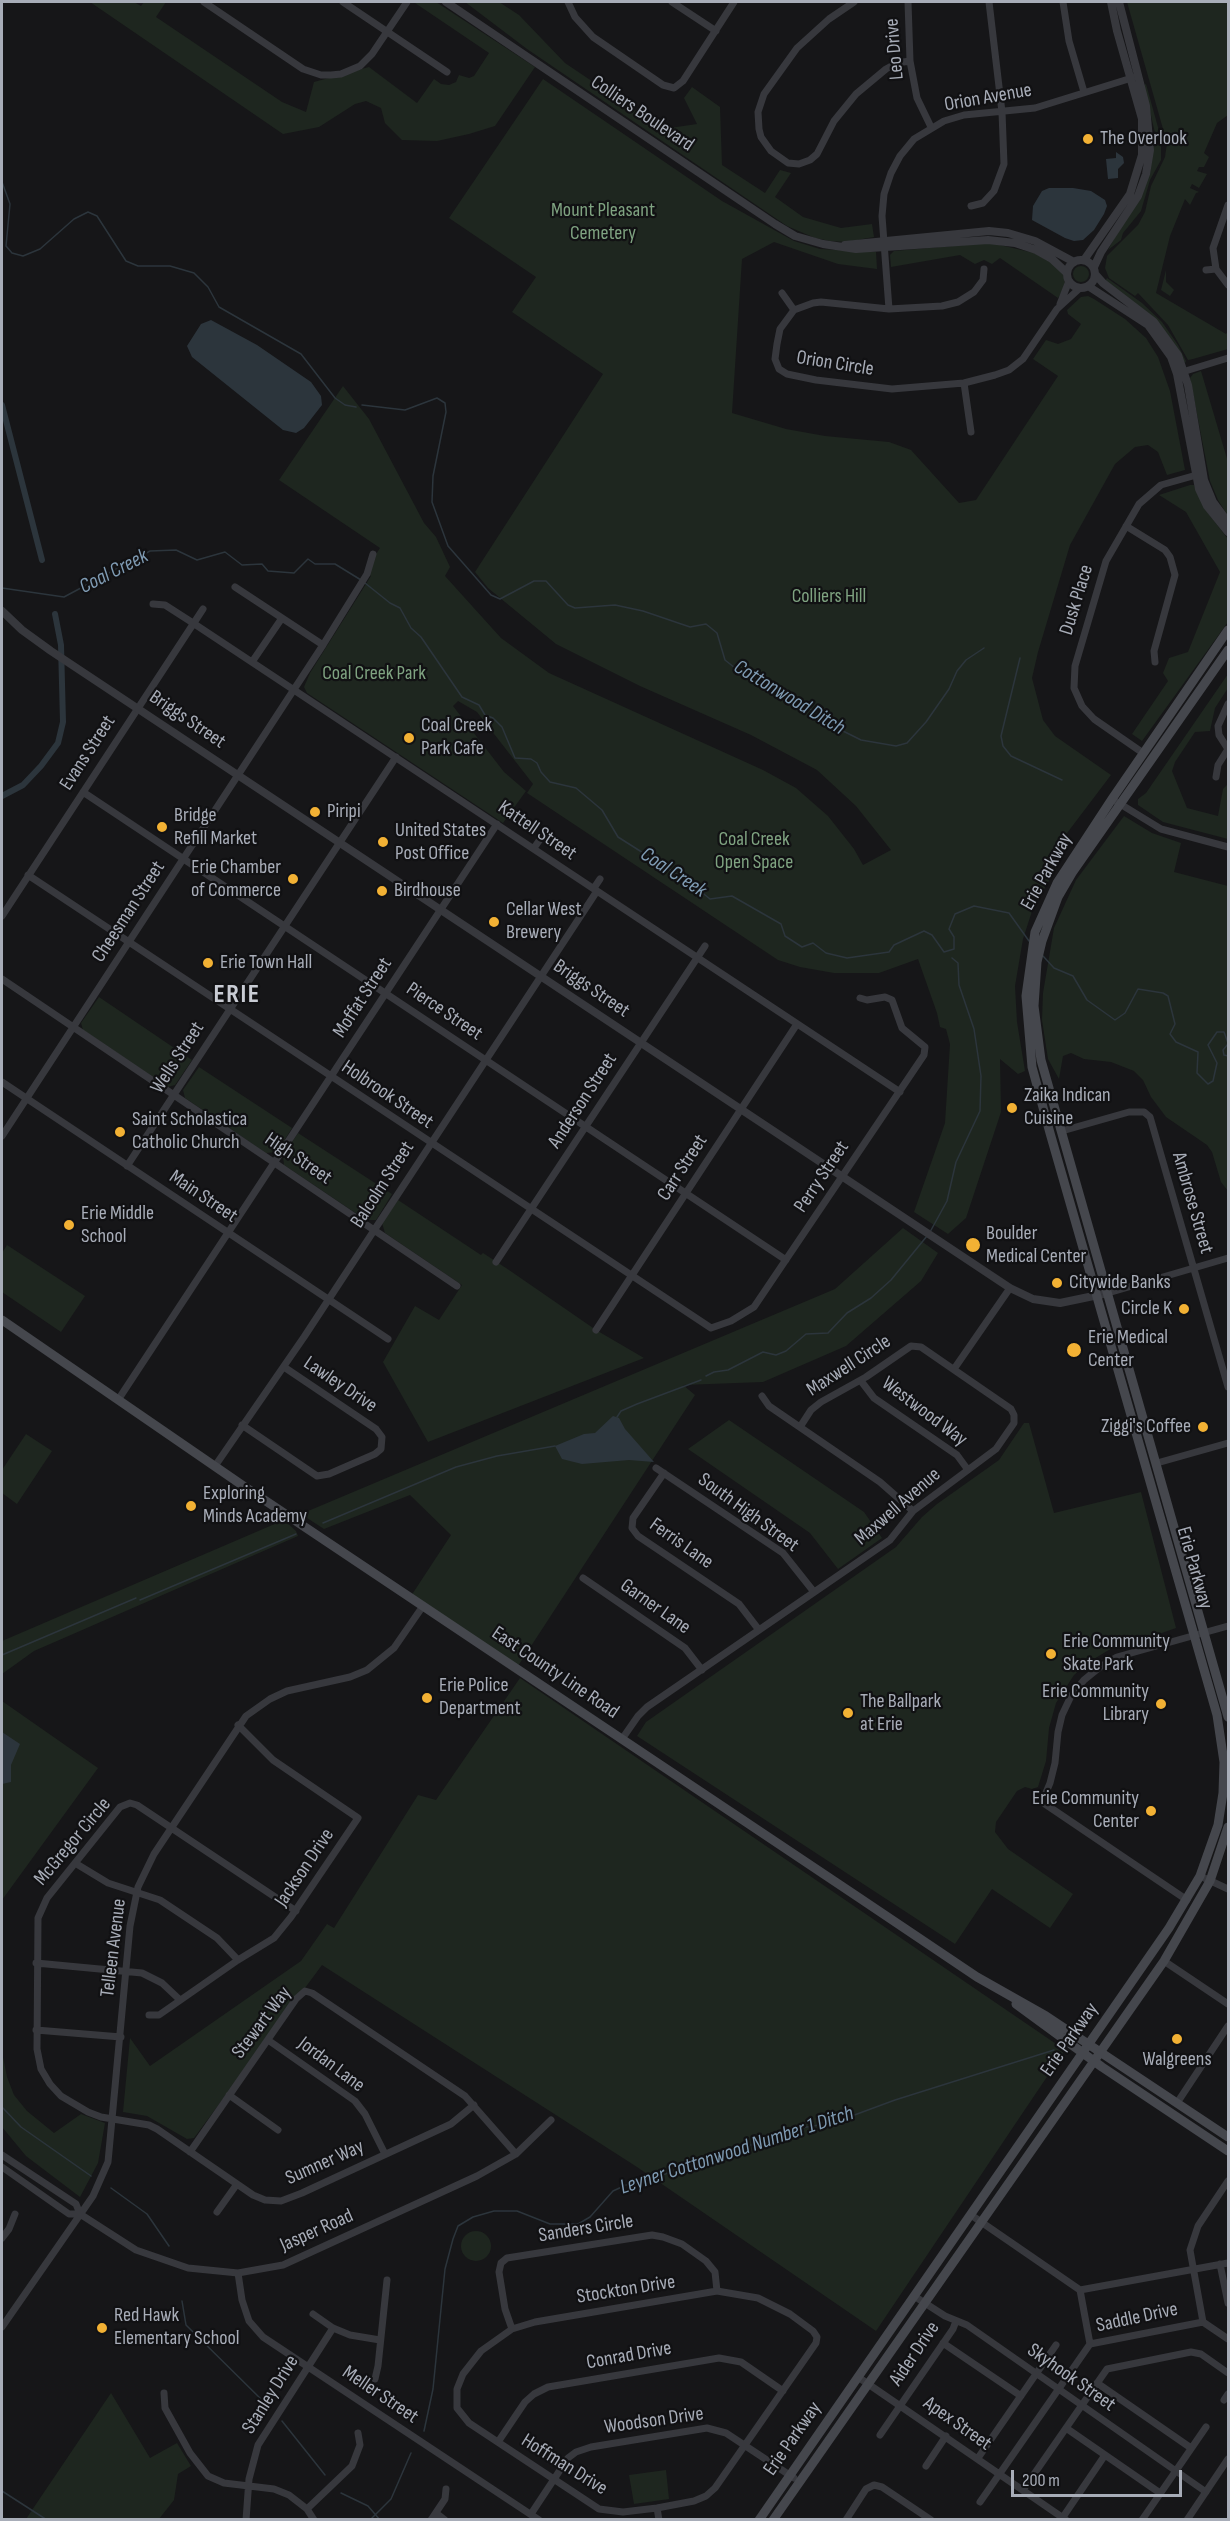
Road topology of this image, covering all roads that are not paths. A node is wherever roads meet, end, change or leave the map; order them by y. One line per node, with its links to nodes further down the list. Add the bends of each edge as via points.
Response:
1 (204, 2): 16 (street, via 303,69 321,75 341,74 360,66)
2 (343, 2): 16 (street)
3 (407, 2): 16 (street)
4 (446, 2): 25 (street, Colliers Boulevard, via 795,236 842,248)
5 (568, 2): 15 (street, via 593,38 663,85 674,88 683,81)
6 (672, 2): 15 (street)
7 (734, 2): 15 (street)
8 (854, 2): 14 (street)
9 (908, 2): 17 (street, Leo Drive)
10 (989, 2): 21 (street)
11 (1063, 2): 20 (street, via 1069,41)
12 (1111, 2): 19 (street)
13 (1119, 2): 19 (street)
14 (845, 4): 17 (street, via 797,48 764,94 758,112 759,129 766,145 778,157 788,163 810,160 856,94 886,69)
15 (716, 31)
16 (387, 32): 18 (street)
17 (910, 61): 22 (street, Leo Drive, via 917,98)
18 (447, 72)
19 (1134, 78): 20 (street, Orion Avenue); 26 (street, via 1142,118 1140,165 1130,194); 31 (street, via 1149,120 1146,174 1134,203 1101,252)
20 (1084, 92): 21 (street, Orion Avenue, via 1035,108)
21 (1002, 112): 22 (street, Orion Avenue, via 964,115); 24 (street, via 1004,164 1000,178 983,203)
22 (931, 127): 25 (street, Orion Avenue, via 914,139 891,173 884,194)
23 (1228, 205): 29 (street, via 1214,240)
24 (971, 206)
25 (884, 244): 27 (street, Colliers Boulevard, via 989,231 1043,244); 32 (street, Colliers Boulevard, via 988,240 1015,243 1052,259); 36 (street, Orion Avenue)
26 (1084, 260): 27 (street); 31 (street)
27 (1074, 262): 32 (street)
28 (984, 269): 36 (street, via 983,279 974,292 958,302)
29 (1216, 269): 30 (street); 33 (street)
30 (1206, 270)
31 (1094, 271): 34 (street, via 1093,281); 40 (street, via 1103,283 1154,322 1169,341)
32 (1068, 277): 34 (street, via 1075,286); 37 (street, Orion Circle)
33 (1228, 285)
34 (1084, 287): 37 (street, Orion Circle); 40 (street, via 1148,325)
35 (782, 293): 38 (street)
36 (889, 309): 38 (street, via 820,302)
37 (1057, 309): 41 (street, Orion Circle, via 1015,366)
38 (794, 310): 41 (street, Orion Circle, via 780,330 777,344 779,369 787,374 892,389)
39 (1228, 358): 40 (street)
40 (1181, 373): 43 (street)
41 (964, 383): 42 (street)
42 (971, 432)
43 (1199, 475): 44 (street); 45 (street, Dusk Place, via 1161,485 1150,492); 46 (street, via 1207,506)
44 (1228, 522)
45 (1126, 526): 58 (street, via 1165,549 1175,575 1154,651); 63 (street, Dusk Place, via 1099,581 1073,683 1086,712)
46 (1228, 532)
47 (373, 554): 55 (street, Cheesman Street, via 367,574)
48 (235, 587): 52 (street)
49 (153, 604): 53 (street, Kattell Street, via 165,605)
50 (203, 609): 53 (street, Evans Street)
51 (2, 611): 61 (street, Briggs Street, via 22,630)
52 (282, 618): 55 (street); 57 (street)
53 (193, 623): 57 (street, Kattell Street); 61 (street, Evans Street)
54 (1228, 630): 63 (main road, Erie Parkway)
55 (323, 645): 59 (street, Cheesman Street)
56 (1228, 650): 69 (main road, Erie Parkway)
57 (252, 662): 59 (street, Kattell Street)
58 (1155, 662)
59 (294, 690): 64 (street, Kattell Street); 65 (street, Cheesman Street)
60 (1228, 704): 62 (street, via 1218,726)
61 (138, 707): 65 (street, Briggs Street); 67 (street, Evans Street)
62 (1228, 749): 66 (street)
63 (1143, 753): 68 (main road, Erie Parkway)
64 (396, 757): 70 (street, Kattell Street); 72 (street, Wells Street)
65 (239, 775): 72 (street, Briggs Street); 75 (street, Cheesman Street)
66 (1216, 777)
67 (83, 792): 75 (street, Pierce Street); 76 (street, Evans Street)
68 (1112, 799): 69 (street); 80 (main road, Erie Parkway, via 1062,875)
69 (1120, 806): 73 (street, via 1161,829); 80 (main road, Erie Parkway)
70 (497, 824): 74 (street, Kattell Street); 79 (street, Moffat Street)
71 (541, 838): 74 (street)
72 (340, 842): 79 (street, Briggs Street); 82 (street, Wells Street)
73 (1228, 847)
74 (534, 849): 78 (street, Kattell Street)
75 (183, 859): 82 (street, Pierce Street); 83 (street, Cheesman Street)
76 (28, 875): 81 (street, Evans Street); 83 (street, Holbrook Street)
77 (600, 879): 78 (street, Balcolm Street)
78 (595, 890): 85 (street, Kattell Street); 86 (street, Balcolm Street)
79 (441, 909): 86 (street, Briggs Street); 89 (street, Moffat Street)
80 (1046, 915): 88 (main road, Erie Parkway, via 1035,932)
81 (2, 916)
82 (284, 926): 89 (street, Pierce Street); 91 (street, Wells Street)
83 (128, 942): 91 (street, Holbrook Street); 93 (street, Cheesman Street)
84 (705, 946): 85 (street, Anderson Street)
85 (697, 958): 92 (street, Kattell Street); 94 (street, Anderson Street)
86 (541, 975): 94 (street, Briggs Street); 95 (street, Balcolm Street)
87 (2, 979): 93 (street, High Street)
88 (1031, 983): 103 (main road, Erie Parkway, via 1039,1050); 121 (main road, Erie Parkway, via 1027,1018 1032,1067)
89 (386, 994): 95 (street, Pierce Street); 96 (street, Moffat Street)
90 (860, 998): 98 (street, Perry Street, via 892,1000 902,1028 925,1047 924,1055)
91 (230, 1010): 96 (street, Holbrook Street); 99 (street, Wells Street)
92 (798, 1024): 98 (street, Kattell Street); 101 (street, Carr Street)
93 (73, 1027): 99 (street, High Street); 100 (street, Cheesman Street)
94 (641, 1042): 101 (street, Briggs Street); 102 (street, Anderson Street)
95 (485, 1059): 102 (street, Pierce Street); 105 (street, Balcolm Street)
96 (330, 1077): 105 (street, Holbrook Street); 106 (street, Moffat Street)
97 (2, 1082): 100 (street, Main Street)
98 (900, 1092): 108 (street, Perry Street)
99 (174, 1095): 106 (street, High Street); 107 (street, Wells Street)
100 (26, 1100): 104 (street, Cheesman Street); 107 (street, Main Street)
101 (741, 1109): 108 (street, Briggs Street); 109 (street, Carr Street)
102 (586, 1127): 109 (street, Pierce Street); 110 (street, Anderson Street)
103 (1062, 1131): 116 (street, Ambrose Street, via 1129,1112 1144,1112 1150,1117); 120 (main road, Erie Parkway)
104 (2, 1136)
105 (431, 1144): 110 (street, Holbrook Street); 111 (street, Balcolm Street)
106 (274, 1162): 111 (street, High Street); 112 (street, Moffat Street)
107 (127, 1166): 112 (street, Main Street)
108 (843, 1176): 114 (street, Perry Street); 119 (street, Briggs Street)
109 (686, 1193): 114 (street, Pierce Street); 117 (street, Carr Street)
110 (530, 1210): 115 (street, Anderson Street); 117 (street, Holbrook Street)
111 (374, 1230): 118 (street, High Street); 122 (street, Balcolm Street)
112 (228, 1233): 122 (street, Main Street); 134 (street, Moffat Street)
113 (1228, 1258): 116 (street)
114 (786, 1260): 124 (street, Perry Street, via 753,1310)
115 (496, 1262)
116 (1193, 1268): 120 (street); 132 (street, Ambrose Street)
117 (631, 1277): 124 (street, Holbrook Street, via 705,1326); 126 (street, Carr Street)
118 (457, 1286)
119 (1010, 1288): 121 (street, Briggs Street, via 1033,1299 1060,1303); 129 (street)
120 (1108, 1293): 121 (street, Briggs Street); 138 (main road, Erie Parkway)
121 (1098, 1296): 150 (main road, Erie Parkway)
122 (329, 1300): 127 (street, Main Street); 128 (street, Balcolm Street)
123 (2, 1320): 131 (main road, East County Line Road)
124 (731, 1321)
125 (2, 1326): 131 (main road, East County Line Road, via 82,1380)
126 (596, 1330)
127 (388, 1339)
128 (284, 1367): 135 (street, Balcolm Street); 135 (street, Lawley Drive, via 376,1429 382,1437 381,1449 339,1470 317,1476)
129 (954, 1369): 130 (street, Maxwell Circle, via 921,1347 911,1346); 141 (street, Maxwell Avenue, via 1014,1415 1014,1423 996,1449)
130 (861, 1381): 136 (street, Maxwell Circle, via 820,1402); 141 (street, Westwood Way, via 874,1398 957,1455)
131 (94, 1384): 134 (main road, East County Line Road)
132 (1228, 1387)
133 (762, 1396): 136 (street, via 769,1406)
134 (118, 1400): 139 (main road, East County Line Road)
135 (242, 1425): 139 (street, Balcolm Street)
136 (800, 1427): 143 (street, via 880,1482)
137 (1228, 1443): 138 (street)
138 (1157, 1464): 149 (main road, Erie Parkway)
139 (215, 1466): 146 (main road, East County Line Road)
140 (656, 1468): 142 (street, South High Street)
141 (968, 1470): 143 (street, Maxwell Avenue)
142 (664, 1473): 145 (street, South High Street, via 783,1553); 148 (street, Ferris Lane, via 633,1518 632,1528 638,1536 739,1604)
143 (913, 1511): 145 (street, Maxwell Avenue, via 890,1540)
144 (583, 1578): 151 (street, Garner Lane, via 685,1648)
145 (814, 1592): 148 (street, Maxwell Avenue)
146 (423, 1606): 153 (street, Telleen Avenue, via 394,1648 367,1670 287,1691 259,1706); 154 (main road, East County Line Road)
147 (1228, 1626): 149 (street)
148 (759, 1630): 151 (street, Maxwell Avenue)
149 (1205, 1633): 150 (street); 152 (main road, Erie Parkway)
150 (1195, 1636): 158 (main road, Erie Parkway, via 1217,1715 1224,1762 1218,1826); 162 (street, via 1117,1657 1084,1680 1062,1715 1055,1764 1042,1802)
151 (702, 1670): 154 (street, Maxwell Avenue, via 648,1707)
152 (1228, 1717)
153 (238, 1725): 155 (street, Telleen Avenue); 163 (street, Jackson Drive, via 273,1760 358,1818)
154 (622, 1739): 168 (main road, East County Line Road)
155 (171, 1827): 157 (street, McGregor Circle, via 137,1805 124,1805); 161 (street, Telleen Avenue); 163 (street, McGregor Circle)
156 (1228, 1827): 159 (main road, Erie Parkway)
157 (75, 1863): 161 (street, via 97,1878); 166 (street, McGregor Circle, via 41,1910 36,1929)
158 (1200, 1876): 159 (street); 162 (main road, Erie Parkway)
159 (1210, 1881): 160 (street); 165 (main road, Erie Parkway)
160 (1228, 1889)
161 (137, 1892): 164 (street, via 160,1900 198,1925 230,1949); 167 (street, Telleen Avenue)
162 (1187, 1900): 177 (main road, Erie Parkway)
163 (296, 1911): 164 (street, Jackson Drive, via 274,1938)
164 (238, 1960): 169 (street, Jackson Drive)
165 (1164, 1961): 170 (street); 178 (main road, Erie Parkway)
166 (36, 1963): 167 (street); 173 (street, McGregor Circle)
167 (127, 1971): 169 (street, via 153,1978); 174 (street, Telleen Avenue)
168 (998, 1989): 177 (main road, East County Line Road); 179 (main road, East County Line Road)
169 (180, 2000): 171 (street, Jackson Drive, via 159,2015)
170 (1228, 2004)
171 (149, 2015)
172 (1228, 2026): 175 (street)
173 (36, 2030): 174 (street); 184 (street, McGregor Circle, via 41,2069 55,2090 88,2112)
174 (121, 2037): 184 (street, Telleen Avenue)
175 (1225, 2037): 182 (street)
176 (268, 2040): 181 (street, Stewart Way); 183 (street, Stewart Way, via 296,1999 305,1991 312,1993); 190 (street, Jordan Lane, via 355,2101)
177 (1088, 2044): 178 (main road, East County Line Road); 179 (main road, Erie Parkway)
178 (1100, 2052): 180 (main road, Erie Parkway); 182 (main road, East County Line Road)
179 (1082, 2053): 180 (main road, East County Line Road); 199 (main road, Erie Parkway)
180 (1093, 2061): 188 (main road, East County Line Road); 200 (main road, Erie Parkway)
181 (230, 2095): 186 (street); 189 (street, Stewart Way)
182 (1177, 2103): 187 (main road, East County Line Road)
183 (474, 2105): 190 (street, Sumner Way, via 451,2124); 191 (street)
184 (113, 2119): 189 (street, McGregor Circle, via 149,2125); 198 (street, Telleen Avenue, via 112,2144 104,2174)
185 (550, 2120): 191 (street, Jasper Road)
186 (278, 2130)
187 (1228, 2137)
188 (1228, 2151)
189 (190, 2152): 195 (street, Sumner Way)
190 (386, 2154): 195 (street, Sumner Way, via 281,2201 265,2200)
191 (516, 2154): 204 (street, Jasper Road, via 299,2259 267,2270)
192 (2, 2155): 198 (street, via 76,2204)
193 (2, 2168): 198 (street, via 69,2214)
194 (1228, 2181): 203 (street, via 1192,2237)
195 (237, 2184): 196 (street)
196 (217, 2212)
197 (15, 2214): 201 (street)
198 (80, 2214): 204 (street, Jasper Road, via 136,2250 164,2261 188,2268); 214 (street, Telleen Avenue)
199 (970, 2215): 200 (street); 208 (main road, Erie Parkway)
200 (982, 2223): 206 (street); 209 (main road, Erie Parkway)
201 (2, 2238)
202 (1224, 2264): 203 (street); 210 (street)
203 (1192, 2268): 206 (street); 213 (street)
204 (238, 2273): 223 (street, Meller Street, via 242,2300 255,2330)
205 (387, 2280): 219 (street)
206 (1080, 2290): 221 (street)
207 (717, 2291): 216 (street, Stockton Drive); 216 (street, Sanders Circle, via 715,2272 706,2261 682,2244 663,2237 642,2236 507,2258 499,2272); 217 (street, Stockton Drive, via 750,2295 773,2304)
208 (914, 2296): 209 (street, Skyhook Street); 226 (main road, Erie Parkway)
209 (925, 2303): 212 (street, Skyhook Street); 228 (main road, Erie Parkway)
210 (1228, 2303)
211 (313, 2314): 215 (street)
212 (956, 2320): 220 (street, Aider Drive); 225 (street, Skyhook Street)
213 (1203, 2322): 218 (street); 221 (street, Saddle Drive)
214 (2, 2327)
215 (333, 2328): 219 (street); 223 (street, Stanley Drive)
216 (512, 2329): 230 (street, Stockton Drive, via 481,2351)
217 (818, 2337): 232 (street, Hoffman Drive)
218 (1228, 2339)
219 (380, 2340): 227 (street)
220 (943, 2343): 234 (street); 235 (street, Aider Drive)
221 (1090, 2344): 231 (street, Saddle Drive)
222 (1056, 2345): 225 (street)
223 (308, 2367): 254 (street, Stanley Drive, via 258,2445); 262 (street, Meller Street)
224 (1228, 2373): 229 (street, via 1201,2354 1191,2352 1107,2369)
225 (1036, 2374): 231 (street, Skyhook Street); 234 (street)
226 (858, 2376): 228 (street, Apex Street); 251 (main road, Erie Parkway)
227 (375, 2379)
228 (868, 2383): 235 (street, Apex Street); 253 (main road, Erie Parkway)
229 (1097, 2383): 236 (street); 244 (street)
230 (457, 2389): 242 (street, Hoffman Drive, via 455,2399 462,2415)
231 (1059, 2390): 236 (street, Skyhook Street); 250 (street, Saddle Drive)
232 (783, 2391): 242 (street, Conrad Drive, via 741,2362 719,2358 548,2387 525,2402); 243 (street, Hoffman Drive)
233 (164, 2393): 254 (street, via 165,2408 202,2470 224,2483)
234 (1020, 2396): 246 (street)
235 (901, 2405): 240 (street, Aider Drive); 241 (street, Apex Street)
236 (1081, 2405): 238 (street); 249 (street, Skyhook Street)
237 (1206, 2427): 244 (street)
238 (1066, 2428): 245 (street); 256 (street)
239 (358, 2433): 261 (street, via 360,2445 352,2466)
240 (880, 2435)
241 (946, 2436): 246 (street, Apex Street); 248 (street)
242 (498, 2442): 252 (street, Hoffman Drive)
243 (745, 2445): 251 (street, Woodson Drive); 252 (street, Woodson Drive, via 726,2433 707,2428 591,2447 568,2458); 260 (street, Hoffman Drive, via 706,2496)
244 (1191, 2448): 249 (street)
245 (1105, 2455): 258 (street); 264 (street)
246 (978, 2458): 250 (street, Apex Street)
247 (1228, 2459): 257 (street)
248 (926, 2466)
249 (1176, 2470): 257 (street, Skyhook Street); 258 (street)
250 (1000, 2474): 256 (street, Apex Street); 259 (street, Saddle Drive)
251 (790, 2476): 253 (street, Woodson Drive); 270 (main road, Erie Parkway)
252 (553, 2480): 260 (street, Hoffman Drive, via 605,2511); 262 (street, Woodson Drive)
253 (799, 2482): 271 (main road, Erie Parkway)
254 (248, 2486): 261 (street, via 274,2489); 265 (street, Stanley Drive)
255 (446, 2489): 263 (street, via 445,2499)
256 (1023, 2490): 264 (street, Apex Street)
257 (1206, 2492): 275 (street)
258 (1160, 2493): 274 (street)
259 (981, 2502)
260 (657, 2508): 269 (street)
261 (307, 2509): 266 (street)
262 (531, 2514): 268 (street, Meller Street)
263 (434, 2516): 267 (street)
264 (1063, 2519)
265 (246, 2520)
266 (314, 2520)
267 (445, 2520)
268 (539, 2520)
269 (659, 2520)
270 (759, 2520)
271 (773, 2520)
272 (846, 2520): 273 (street, via 866,2489 874,2485)
273 (931, 2520)
274 (1142, 2520)
275 (1187, 2520)

